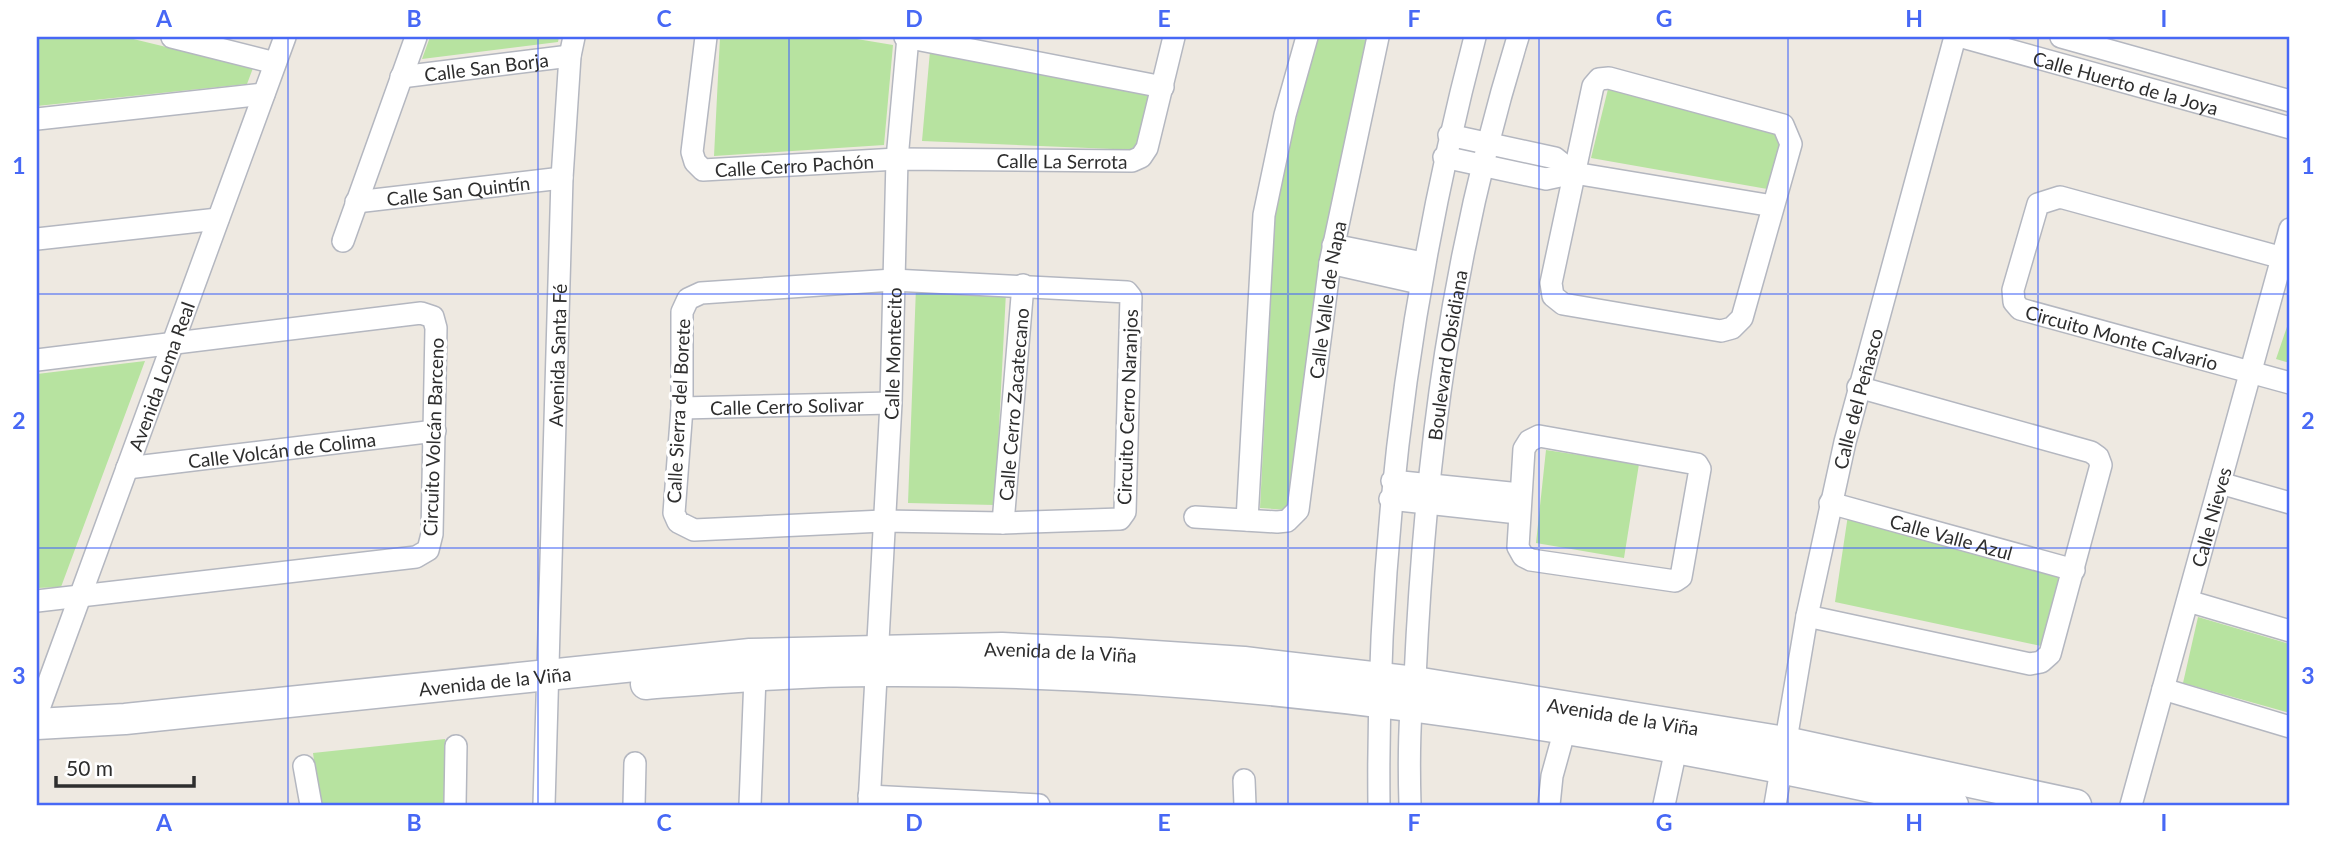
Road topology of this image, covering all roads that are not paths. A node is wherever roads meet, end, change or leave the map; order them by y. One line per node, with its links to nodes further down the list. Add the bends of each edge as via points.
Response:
1 (172, 37): 15 (street)
2 (285, 37): 15 (street, Avenida Loma Real)
3 (416, 37): 16 (street)
4 (706, 37): 25 (street, Calle Cerro Pachón, via 692,152 703,170)
5 (907, 37): 17 (street); 25 (street, Calle Montecito)
6 (1174, 37): 17 (street, Calle La Serrota)
7 (1307, 37): 56 (street, via 1264,215)
8 (1378, 37): 35 (street, Calle Valle de Napa)
9 (1475, 37): 22 (street, Boulevard Obsidiana)
10 (1518, 37): 23 (street, Boulevard Obsidiana)
11 (1955, 37): 44 (street, Calle del Peñasco)
12 (1962, 37): 21 (street, Calle Huerto de la Joya)
13 (2061, 37): 19 (street)
14 (572, 46): 16 (street, Calle San Borja); 28 (street, Avenida Santa Fé)
15 (275, 63): 18 (street, Avenida Loma Real)
16 (401, 77): 29 (street)
17 (1163, 87): 25 (street, Calle La Serrota, via 1147,148 1132,161)
18 (264, 94): 20 (street); 31 (street, Avenida Loma Real)
19 (2290, 101)
20 (37, 119)
21 (2290, 128)
22 (1450, 135): 23 (street); 24 (street, Boulevard Obsidiana)
23 (1488, 143): 26 (street, Boulevard Obsidiana); 27 (street, via 1555,158)
24 (1444, 157): 26 (street); 37 (street, Boulevard Obsidiana)
25 (897, 159): 38 (street, Calle Montecito)
26 (1482, 165): 27 (street, via 1546,179); 51 (street, Boulevard Obsidiana, via 1449,324)
27 (1574, 173): 30 (street); 30 (street, via 1593,86 1599,79 1609,78 1783,125 1791,144); 30 (street, via 1551,283 1558,301 1721,331 1742,318)
28 (562, 178): 29 (street, Calle San Quintín); 67 (street, Avenida Santa Fé)
29 (356, 202): 34 (street)
30 (1773, 205)
31 (218, 219): 33 (street); 40 (street, Avenida Loma Real)
32 (2290, 229): 36 (street, Calle Nieves)
33 (37, 239)
34 (343, 242)
35 (1332, 254): 37 (street); 56 (street, Calle Valle de Napa, via 1298,510 1287,521)
36 (2286, 259): 42 (street, Calle Nieves); 42 (street, Circuito Monte Calvario, via 2060,197 2038,204 2013,290 2020,309)
37 (1421, 273): 50 (street, Boulevard Obsidiana)
38 (893, 280): 39 (street, Circuito Cerro Naranjos); 45 (street, Calle Montecito); 46 (street, Calle Sierra del Borete, via 701,293 688,299 682,312)
39 (1023, 285): 58 (street, Calle Cerro Zacatecano); 58 (street, Circuito Cerro Naranjos, via 1119,290 1131,297 1125,512 1112,522)
40 (173, 341): 41 (street); 47 (street, Circuito Volcán Barceno, via 421,313 433,317); 48 (street, Avenida Loma Real)
41 (37, 359)
42 (2251, 373): 43 (street); 49 (street, Calle Nieves)
43 (2290, 383)
44 (1858, 387): 52 (street, Calle del Peñasco); 59 (street, via 2098,457 2101,465)
45 (891, 403): 46 (street, Calle Cerro Solivar); 57 (street, Calle Montecito)
46 (682, 408): 57 (street, Calle Sierra del Borete, via 674,513 684,528)
47 (435, 431): 48 (street, Calle Volcán de Colima); 60 (street, Circuito Volcán Barceno, via 432,534 428,550 416,556)
48 (127, 468): 60 (street, Avenida Loma Real)
49 (2220, 483): 53 (street); 62 (street, Calle Nieves)
50 (1391, 490): 51 (street); 69 (street, Boulevard Obsidiana)
51 (1426, 493): 54 (street); 70 (street, Boulevard Obsidiana)
52 (1830, 503): 59 (street, Calle Valle Azul); 63 (street, Calle del Peñasco)
53 (2290, 503)
54 (1519, 504): 54 (street, via 1522,556 1675,581 1685,566 1700,469 1689,460 1539,436 1524,449)
55 (1195, 517): 56 (street, Calle Valle de Napa)
56 (1247, 520)
57 (883, 522): 58 (street, Circuito Cerro Naranjos); 65 (street, Calle Montecito)
58 (1003, 523)
59 (2074, 569): 63 (street, via 2050,654 2041,662 2029,664)
60 (80, 595): 61 (street, Circuito Volcán Barceno); 71 (street, Avenida Loma Real)
61 (37, 601)
62 (2188, 601): 64 (street); 68 (street, Calle Nieves)
63 (1807, 616): 77 (street, Calle del Peñasco)
64 (2290, 631)
65 (875, 661): 66 (street, Avenida de la Viña); 67 (street, Avenida de la Viña, via 750,654); 69 (street, Avenida de la Viña); 81 (street, Calle Montecito)
66 (755, 677): 67 (street, Avenida de la Viña); 86 (street)
67 (548, 683): 72 (street, Avenida de la Viña); 84 (street, Avenida Santa Fé)
68 (2163, 689): 73 (street); 96 (street, Calle Nieves)
69 (1379, 690): 70 (street, Avenida de la Viña); 89 (street, Boulevard Obsidiana)
70 (1413, 694): 74 (street, Avenida de la Viña); 77 (street, Avenida de la Viña); 90 (street, Boulevard Obsidiana)
71 (37, 714)
72 (37, 724)
73 (2290, 727)
74 (1565, 729): 76 (street, Avenida de la Viña); 91 (street)
75 (456, 747): 83 (street)
76 (1676, 749): 77 (street, Avenida de la Viña); 92 (street)
77 (1783, 754): 93 (street, Calle del Peñasco); 94 (street, Avenida de la Viña); 95 (street, Avenida de la Viña)
78 (635, 763): 85 (street)
79 (304, 766): 82 (street)
80 (1244, 780): 88 (street)
81 (869, 801): 87 (street)
82 (311, 805)
83 (454, 805)
84 (544, 805)
85 (634, 805)
86 (750, 805)
87 (1039, 805)
88 (1245, 805)
89 (1379, 805)
90 (1410, 805)
91 (1549, 805)
92 (1664, 805)
93 (1775, 805)
94 (1954, 805)
95 (2076, 805)
96 (2131, 805)

